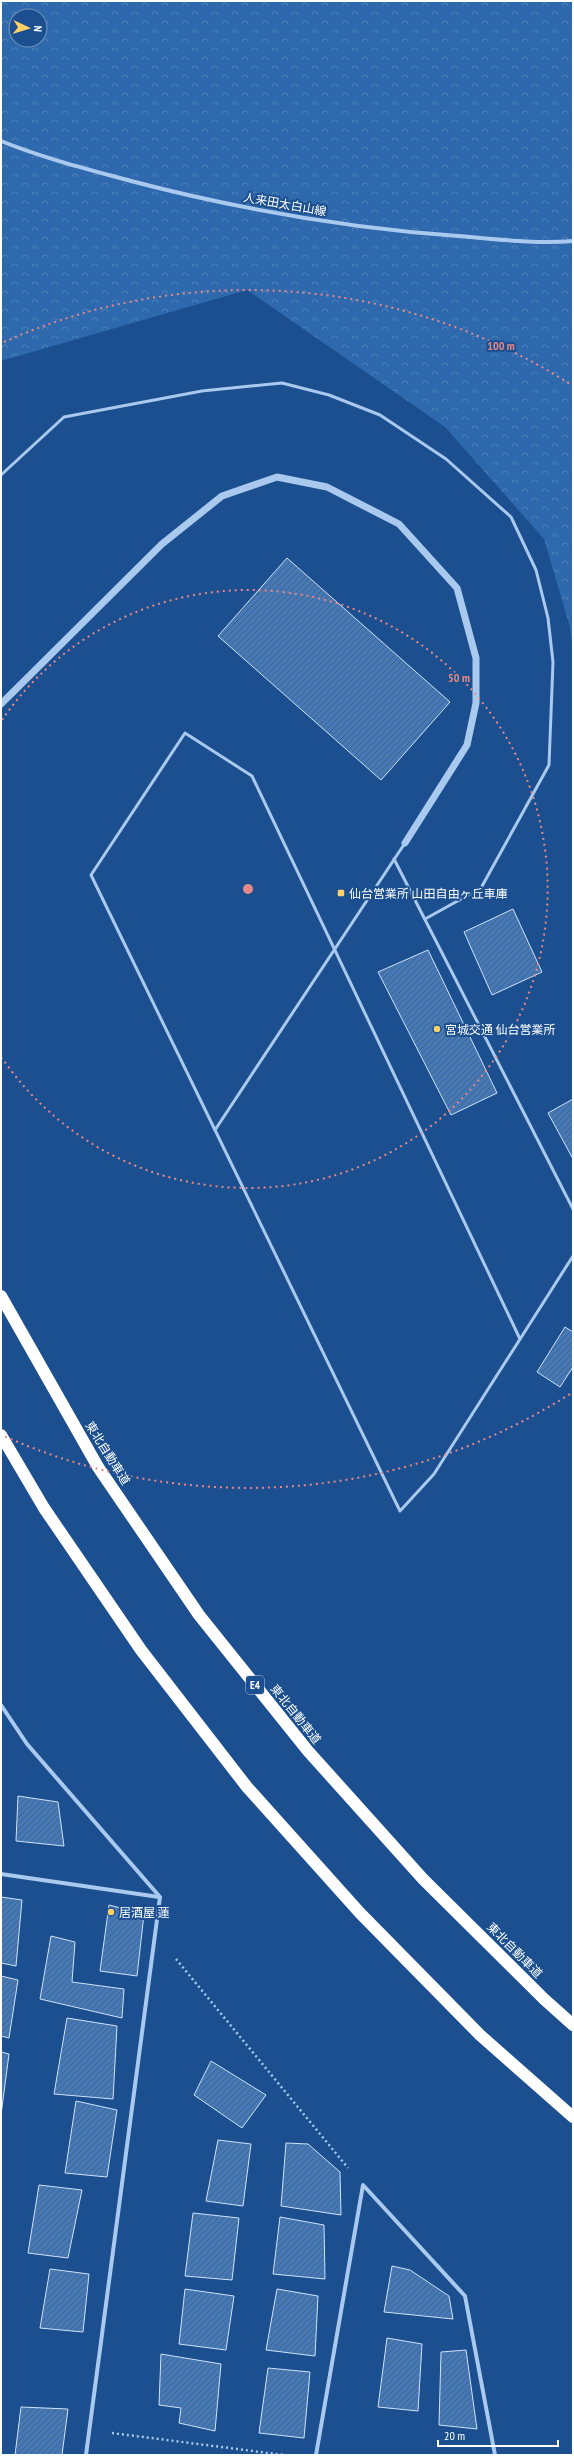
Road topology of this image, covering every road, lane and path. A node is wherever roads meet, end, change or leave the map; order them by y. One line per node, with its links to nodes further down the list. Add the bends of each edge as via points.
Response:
1 (1, 141): 2 (street, 人来田太白山線, via 68,164 249,208 401,232)
2 (573, 241)
3 (1, 474): 7 (lane, via 64,417 202,391 282,383 328,395 380,415 446,459 511,517 536,570 548,618 553,662 548,765 481,888)
4 (1, 704): 5 (street, via 162,544 222,496 277,477 327,487 400,524 457,588 476,658 476,702 467,744)
5 (404, 843): 6 (lane)
6 (394, 859): 7 (lane); 8 (lane)
7 (425, 919): 10 (lane)
8 (334, 951): 9 (lane); 9 (lane, via 252,776 185,733 91,875); 13 (lane)
9 (215, 1130): 13 (lane, via 400,1511 434,1474)
10 (573, 1209)
11 (573, 1256): 13 (lane)
12 (1, 1296): 19 (highway, 東北自動車道 / E4, via 98,1467 199,1614 308,1751 418,1873)
13 (520, 1338)
14 (1, 1435): 20 (highway, via 44,1508 142,1650 247,1787 371,1924 480,2035)
15 (1, 1705): 17 (street, via 27,1744)
16 (1, 1874): 17 (street)
17 (160, 1897): 18 (street)
18 (155, 1934): 21 (path); 22 (street)
19 (573, 2025)
20 (573, 2117)
21 (363, 2185): 25 (street); 26 (street, via 466,2296)
22 (89, 2430): 23 (street); 24 (path)
23 (86, 2455)
24 (284, 2455)
25 (316, 2455)
26 (495, 2455)

